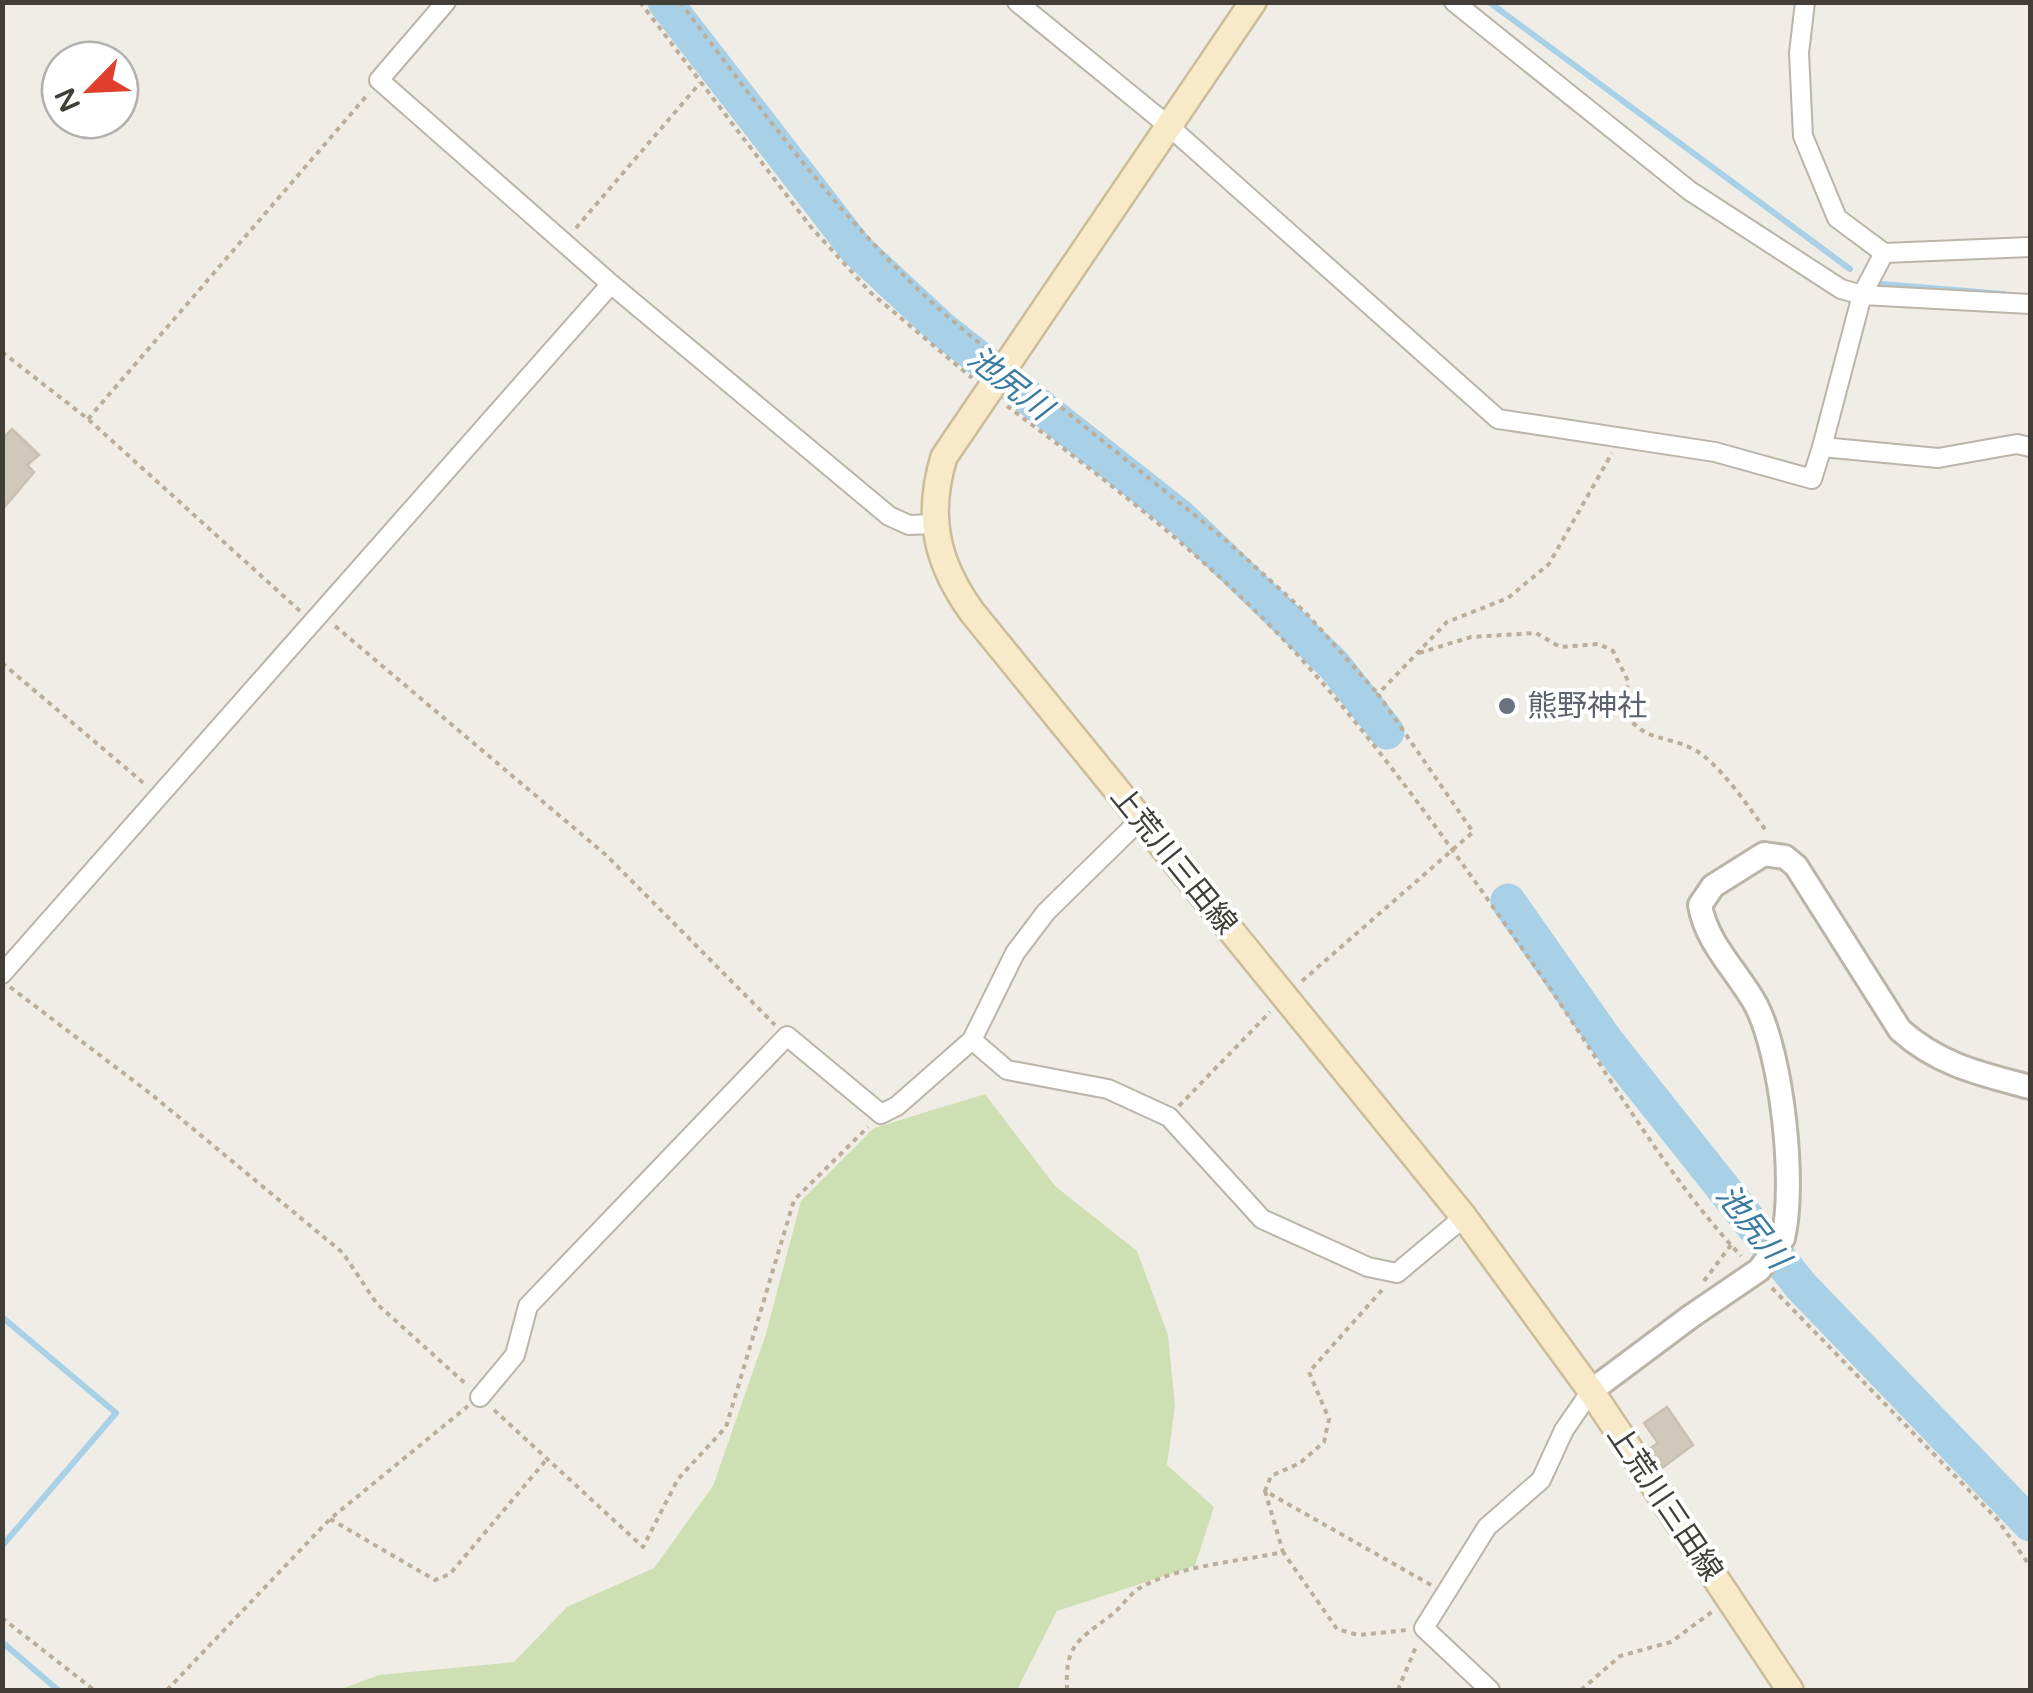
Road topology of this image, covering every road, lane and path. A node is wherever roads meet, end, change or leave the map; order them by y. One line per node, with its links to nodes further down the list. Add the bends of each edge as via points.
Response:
1 (446, 2): 7 (street)
2 (640, 2): 8 (path)
3 (1017, 2): 9 (street)
4 (1254, 2): 9 (main road, 上荒川三田線)
5 (1454, 2): 14 (street, via 1690,190 1841,288)
6 (1805, 2): 12 (street, via 1799,54 1803,136 1837,218)
7 (380, 80): 10 (street); 18 (path)
8 (700, 83): 10 (path); 17 (path, via 870,292)
9 (1172, 128): 17 (main road, 上荒川三田線); 19 (street, via 1498,418)
10 (564, 242): 13 (street)
11 (2030, 247): 12 (street)
12 (1884, 253): 14 (street)
13 (611, 284): 22 (street, via 889,516 909,525); 23 (street)
14 (1862, 294): 15 (street); 20 (street)
15 (2030, 304)
16 (2, 352): 18 (path)
17 (988, 392): 22 (main road, 上荒川三田線, via 944,457); 28 (path, via 1208,568 1294,650)
18 (88, 419): 23 (path)
19 (1619, 440): 20 (street, via 1714,452 1812,480); 24 (path, via 1549,564 1508,598 1447,622)
20 (1822, 447): 21 (street, via 1938,458)
21 (2030, 447)
22 (933, 524): 27 (main road, 上荒川三田線, via 962,598)
23 (314, 623): 26 (street); 32 (path, via 341,627 606,854)
24 (1414, 655): 28 (path, via 1378,694 1473,832); 29 (path, via 1471,637 1536,633 1560,647 1599,644 1614,652 1628,682 1625,713 1638,731 1694,749)
25 (2, 663): 26 (path)
26 (158, 796): 30 (street)
27 (1142, 818): 31 (main road, 上荒川三田線); 33 (street, via 1046,912 1015,954)
28 (1452, 853): 31 (path); 38 (path, via 1633,1115)
29 (1786, 857): 34 (street, via 1900,1030 1947,1064); 41 (street, bridge, via 1764,854 1713,886 1700,906 1707,929 1755,1005 1774,1055 1791,1204 1783,1238 1759,1270)
30 (2, 977): 42 (path, via 344,1253 378,1304)
31 (1283, 997): 36 (path); 37 (main road, 上荒川三田線)
32 (786, 1036): 35 (street); 42 (street, via 528,1306 515,1356)
33 (972, 1040): 35 (street); 36 (street, via 1008,1070 1108,1089)
34 (2030, 1087)
35 (882, 1114): 43 (path, via 794,1200 726,1427 678,1479 643,1547)
36 (1169, 1116): 39 (street, via 1262,1219 1368,1267)
37 (1464, 1217): 39 (street); 41 (main road, 上荒川三田線)
38 (1744, 1259)
39 (1397, 1273): 44 (path, via 1309,1372 1328,1418 1324,1442 1271,1476)
40 (1771, 1287): 47 (path, via 1997,1519)
41 (1591, 1391): 48 (street, via 1541,1480 1486,1527); 49 (main road, 上荒川三田線)
42 (480, 1397): 43 (path); 45 (path)
43 (548, 1459): 45 (path, via 450,1574 435,1580)
44 (1265, 1491): 46 (path); 48 (path)
45 (330, 1519): 53 (path)
46 (1283, 1552): 51 (path, via 1337,1629 1358,1634); 54 (path, via 1138,1590 1077,1638 1066,1667)
47 (2030, 1566)
48 (1444, 1592): 51 (street)
49 (1729, 1599): 57 (path, via 1671,1642 1620,1656); 58 (main road, 上荒川三田線)
50 (2, 1618): 52 (path)
51 (1424, 1628): 55 (path); 56 (street)
52 (94, 1690)
53 (167, 1690)
54 (1067, 1690)
55 (1398, 1690)
56 (1490, 1690)
57 (1580, 1690)
58 (1790, 1690)

